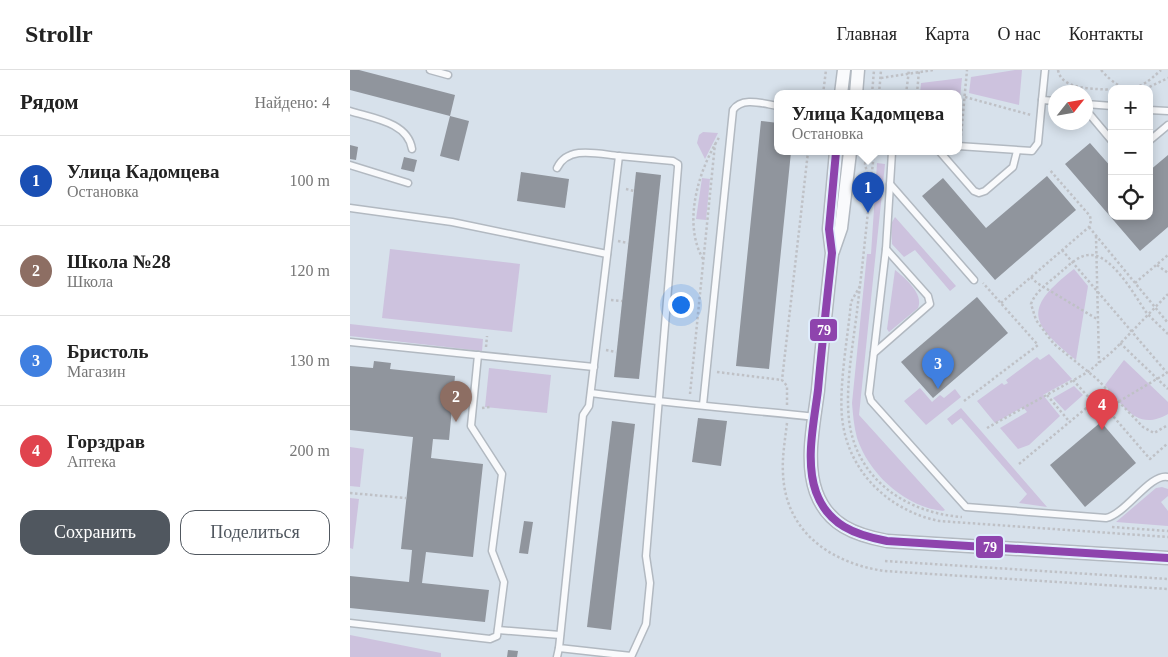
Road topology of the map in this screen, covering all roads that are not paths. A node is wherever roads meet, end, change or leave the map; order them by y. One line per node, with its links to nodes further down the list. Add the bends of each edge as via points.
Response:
1 (430, 70): 5 (lane)
2 (844, 70): 6 (street)
3 (858, 70): 7 (street)
4 (1045, 70): 8 (lane)
5 (448, 76)
6 (842, 90)
7 (856, 90)
8 (1042, 100): 9 (lane); 22 (lane, via 1037,146 1028,152)
9 (1048, 100)
10 (1093, 105): 12 (lane)
11 (774, 106): 43 (lane, via 745,102 733,110)
12 (1108, 106)
13 (1153, 110): 15 (lane)
14 (350, 111): 21 (lane, via 402,128)
15 (1168, 111)
16 (1093, 118): 18 (lane)
17 (1168, 125): 19 (lane)
18 (1108, 136)
19 (1153, 138)
20 (962, 146): 22 (lane)
21 (412, 149)
22 (1017, 151): 26 (lane, via 1012,167 979,193)
23 (836, 155): 34 (street, via 829,229)
24 (850, 155): 34 (street, via 842,228)
25 (892, 155): 31 (lane)
26 (943, 155)
27 (618, 156): 29 (lane, via 571,154); 35 (lane); 42 (lane, via 678,164)
28 (350, 165): 30 (lane)
29 (557, 168)
30 (408, 183)
31 (890, 184): 33 (lane); 36 (lane)
32 (350, 208): 35 (lane, via 452,222)
33 (886, 249): 38 (lane); 38 (lane, via 928,296 930,304)
34 (832, 253): 44 (street)
35 (607, 254): 40 (lane)
36 (975, 279)
37 (350, 342): 39 (lane)
38 (874, 354): 45 (lane, via 871,401 966,506 1106,518 1115,515 1157,479)
39 (478, 356): 40 (lane); 48 (lane, via 471,426 502,474 492,551 504,580)
40 (594, 367): 41 (lane)
41 (591, 393): 42 (lane); 49 (lane, via 589,406 583,415)
42 (659, 402): 43 (lane); 51 (lane, via 646,556 650,591 644,629)
43 (703, 405): 44 (lane, via 750,413)
44 (815, 417): 46 (street, via 812,451 816,492 830,515 846,530 861,536 886,541)
45 (1168, 477)
46 (1168, 558)
47 (350, 623): 48 (lane, via 490,639 497,636)
48 (498, 630): 49 (lane)
49 (560, 635): 50 (lane)
50 (558, 648): 51 (lane); 52 (lane)
51 (631, 656)
52 (558, 657)

